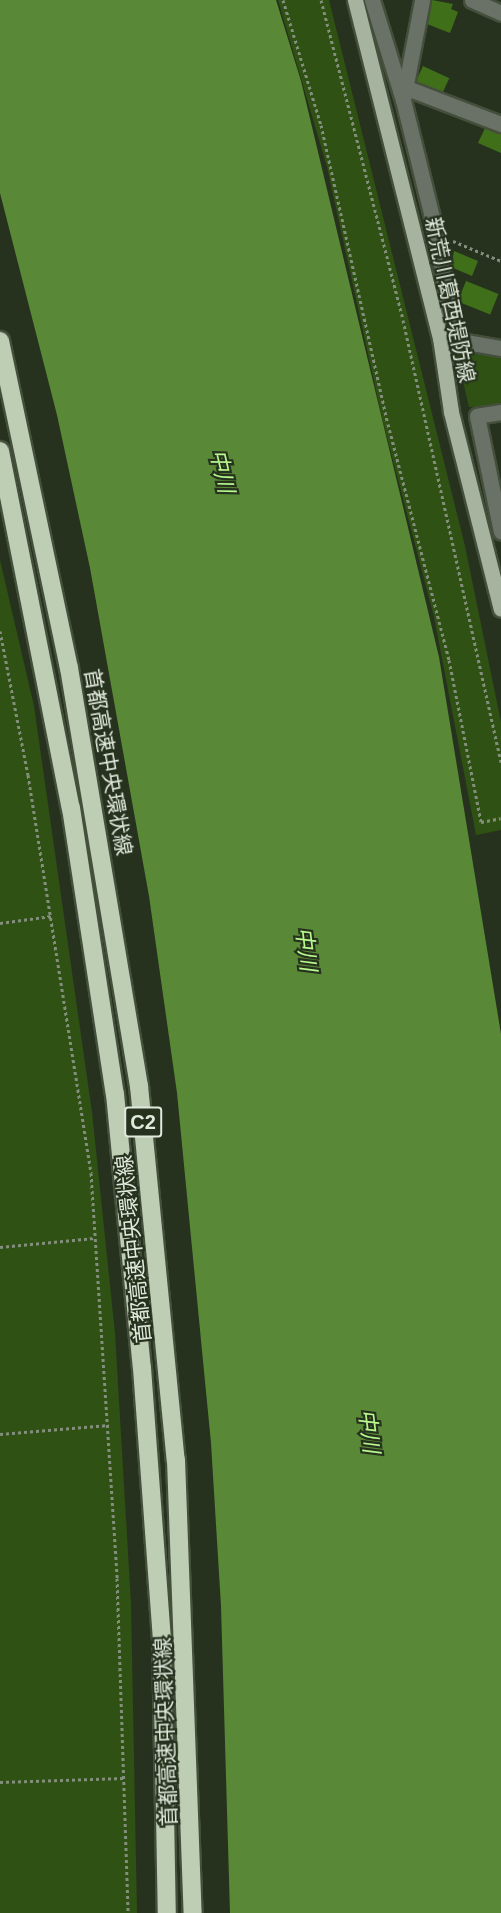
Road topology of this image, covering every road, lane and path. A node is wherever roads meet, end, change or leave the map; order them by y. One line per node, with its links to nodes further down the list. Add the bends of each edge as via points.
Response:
1 (283, 0): 21 (path, via 321,125 388,424 448,660 481,822)
2 (321, 0): 20 (path, via 403,320)
3 (355, 0): 12 (main road, 新荒川葛西堤防線)
4 (372, 0): 8 (street)
5 (422, 0): 8 (street, via 414,26)
6 (472, 0): 7 (street)
7 (501, 13)
8 (405, 94): 9 (street); 10 (street)
9 (501, 123)
10 (435, 233): 11 (path); 12 (street)
11 (501, 261)
12 (447, 338): 14 (street); 18 (main road, 新荒川葛西堤防線, via 451,412)
13 (0, 342): 32 (highway, 首都高速中央環状線 / C2, via 69,668 139,1086 176,1460)
14 (501, 348)
15 (501, 412): 17 (street, via 477,416)
16 (0, 451): 31 (highway, 首都高速中央環状線 / C2, via 69,797 116,1105 141,1357 162,1640)
17 (501, 532)
18 (501, 609)
19 (0, 631): 22 (path)
20 (501, 762)
21 (501, 818)
22 (52, 916): 23 (path); 24 (path, via 91,1173)
23 (0, 923)
24 (95, 1238): 25 (path); 26 (path)
25 (0, 1246)
26 (109, 1425): 27 (path); 28 (path)
27 (0, 1434)
28 (124, 1778): 29 (path); 30 (path)
29 (0, 1782)
30 (128, 1913)
31 (167, 1913)
32 (193, 1913)

